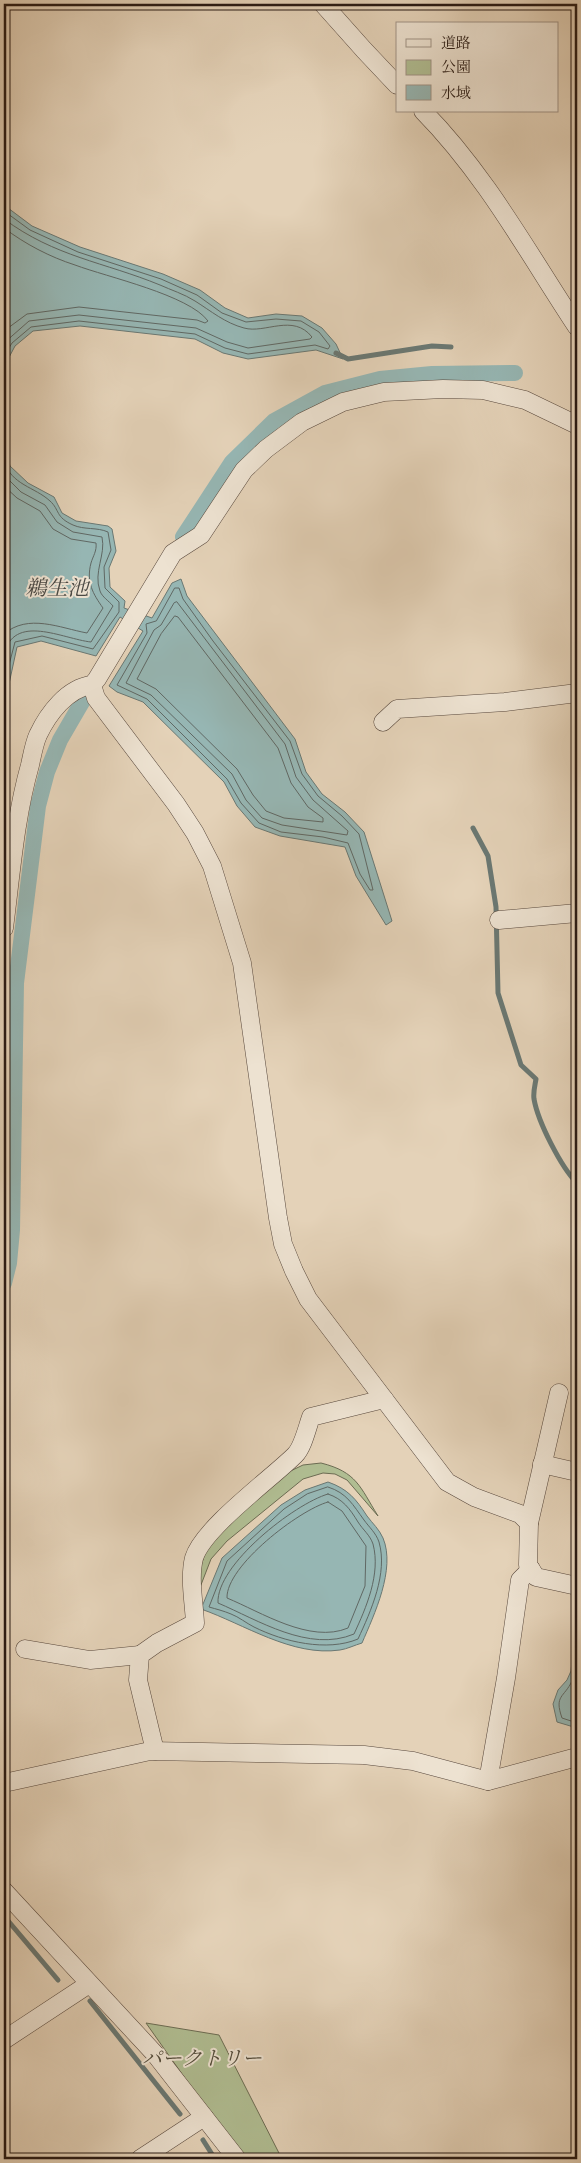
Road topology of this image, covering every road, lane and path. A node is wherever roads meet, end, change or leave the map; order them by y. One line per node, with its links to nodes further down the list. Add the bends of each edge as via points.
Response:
1 (323, 4): 2 (street)
2 (396, 84)
3 (425, 112): 4 (street, via 482,179)
4 (577, 327)
5 (577, 425): 6 (street, via 525,400 483,390 444,389 384,392 343,402 302,422 244,470 201,535 173,554)
6 (95, 682): 11 (street, via 69,694 53,711 38,736 21,796); 13 (street, via 96,698 176,804 212,866 242,963 283,1244 308,1300)
7 (577, 694): 8 (street, via 397,709)
8 (383, 722)
9 (577, 913): 10 (street)
10 (499, 920)
11 (4, 928)
12 (559, 1393): 14 (street)
13 (384, 1399): 16 (street, via 447,1482 474,1497 520,1514); 20 (street, via 311,1417 296,1454 203,1541 194,1558 195,1623)
14 (542, 1464): 15 (street); 16 (street)
15 (577, 1472)
16 (529, 1523): 17 (street, via 528,1565)
17 (531, 1569): 18 (street, via 536,1577); 23 (street, via 520,1580)
18 (577, 1586)
19 (25, 1649): 20 (street, via 90,1660)
20 (140, 1655): 21 (street, via 138,1680)
21 (155, 1751): 23 (street, via 364,1755 413,1760); 24 (street)
22 (577, 1757): 23 (street)
23 (488, 1781)
24 (4, 1783)
25 (4, 1891): 26 (street)
26 (89, 1984): 27 (street); 28 (street, via 155,2054)
27 (4, 2040)
28 (204, 2117): 29 (street); 30 (street)
29 (140, 2159)
30 (237, 2159)

